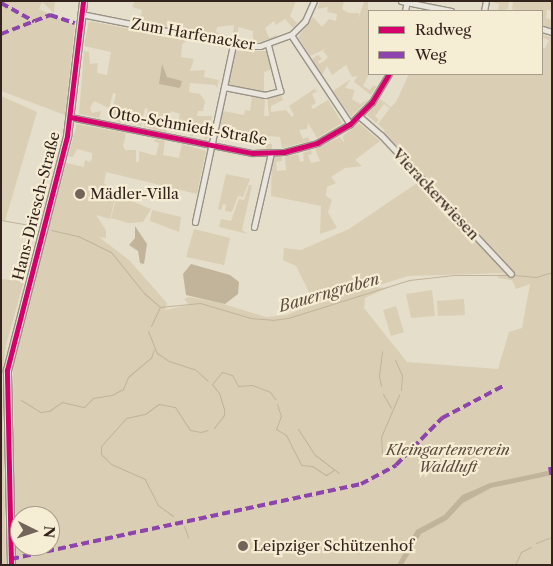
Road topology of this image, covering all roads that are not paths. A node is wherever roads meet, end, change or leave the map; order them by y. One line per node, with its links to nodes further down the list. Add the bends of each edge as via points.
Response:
1 (83, 1): 5 (main road, Hans-Driesch-Straße)
2 (314, 1): 6 (street, Zum Harfenacker, via 305,21)
3 (405, 2): 4 (street)
4 (446, 10)
5 (81, 14): 7 (street, Zum Harfenacker); 12 (main road, Hans-Driesch-Straße)
6 (291, 35): 8 (street, Zum Harfenacker); 13 (street)
7 (233, 44): 8 (street, Zum Harfenacker); 10 (street)
8 (268, 45): 10 (street, via 280,91 265,95)
9 (388, 75): 11 (street, Otto-Schmiedt-Straße)
10 (224, 87): 14 (street)
11 (359, 116): 13 (street, Otto-Schmiedt-Straße); 18 (street, Vierackerwiesen, via 388,142)
12 (70, 117): 14 (street, Otto-Schmiedt-Straße); 20 (main road, Hans-Driesch-Straße, via 7,370)
13 (350, 124): 15 (street, Otto-Schmiedt-Straße, via 308,147)
14 (212, 145): 15 (street, Otto-Schmiedt-Straße); 16 (street)
15 (271, 153): 17 (street, Otto-Schmiedt-Straße)
16 (195, 222)
17 (254, 227)
18 (511, 274)
19 (1, 561): 20 (main road)
20 (11, 562)

